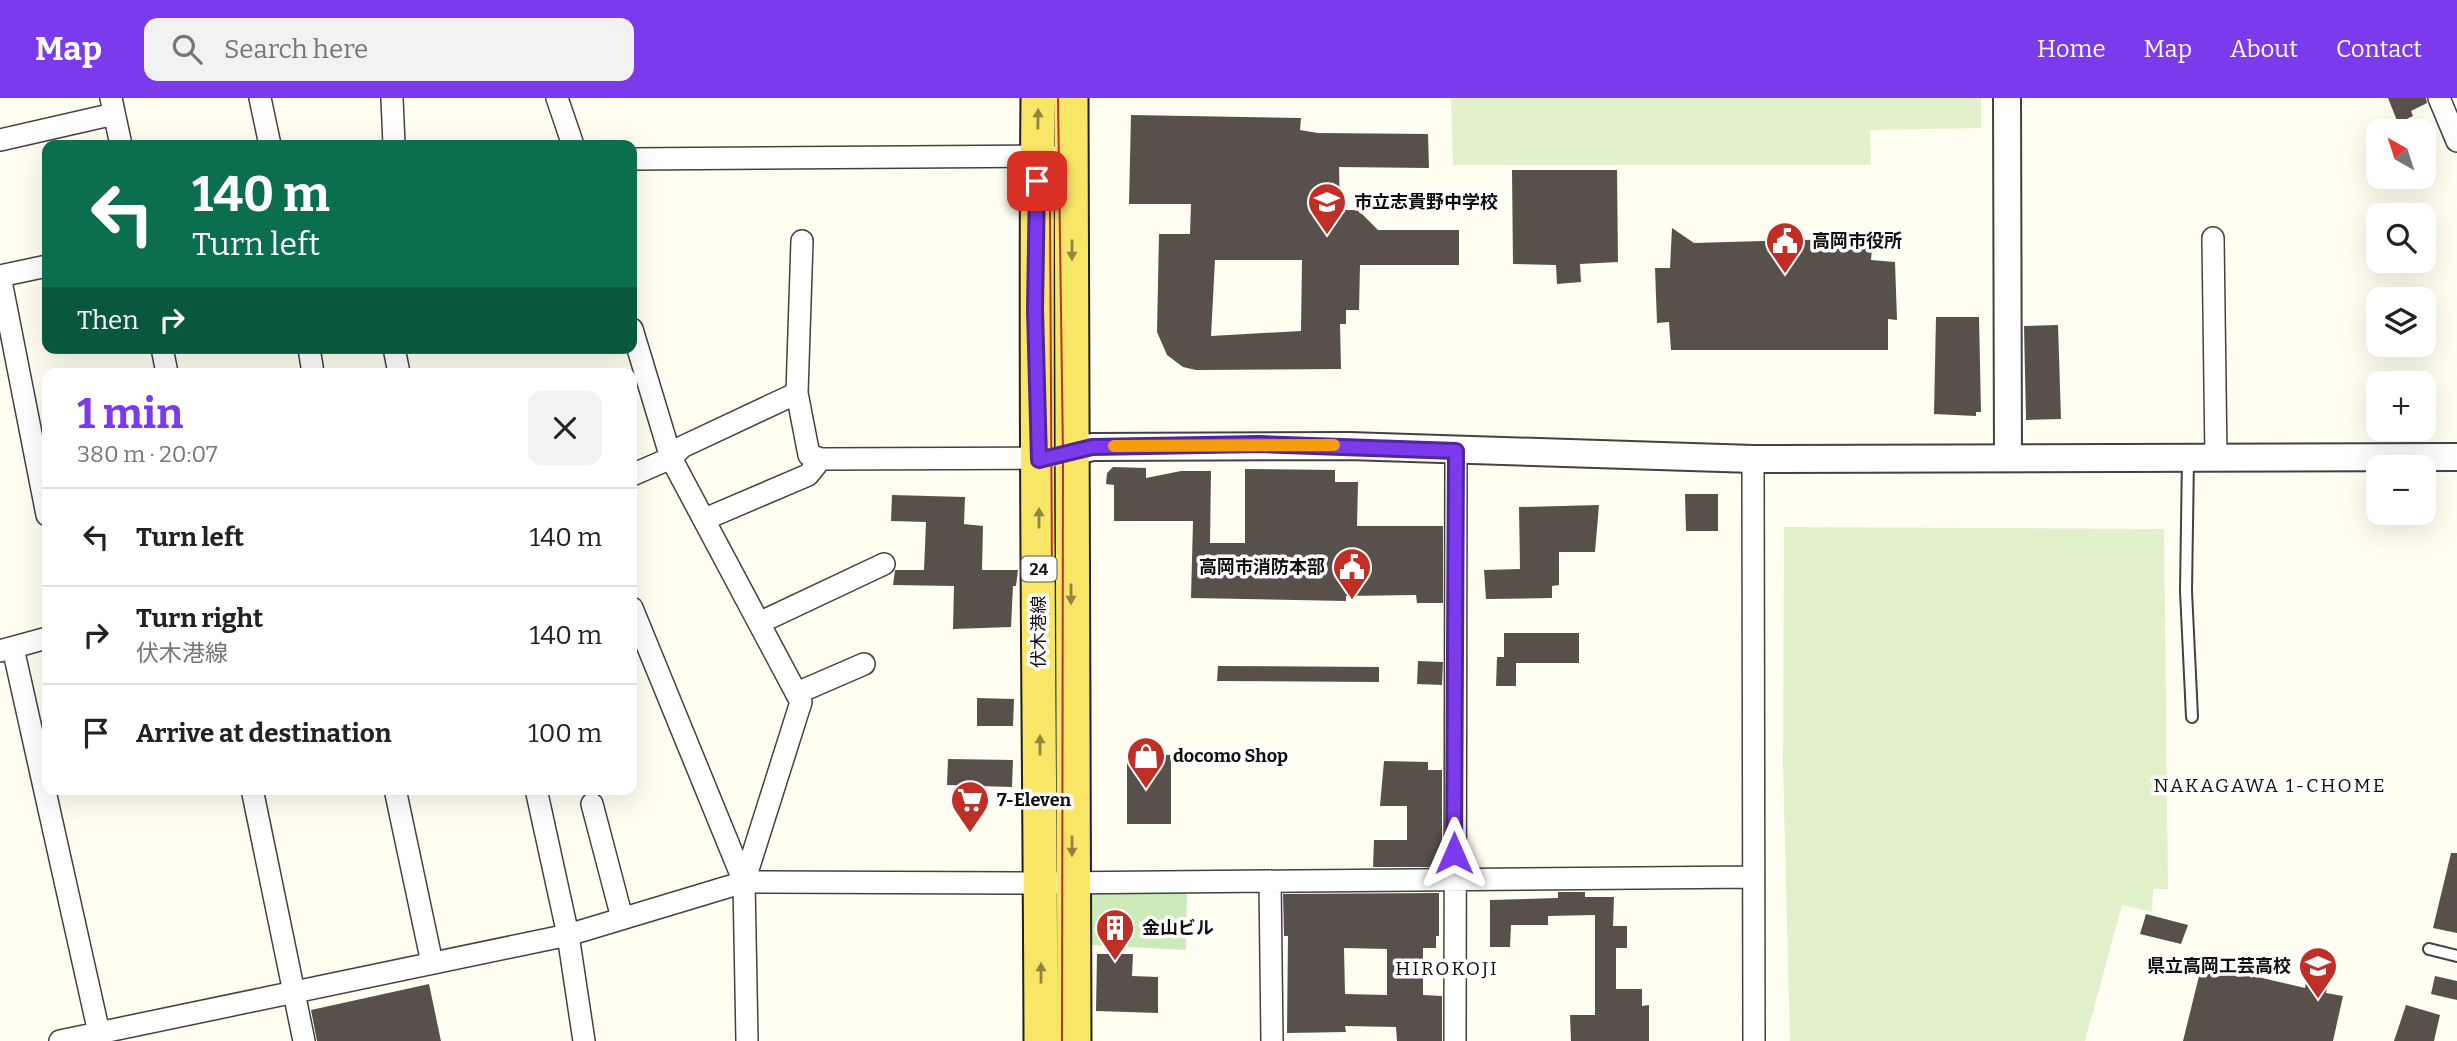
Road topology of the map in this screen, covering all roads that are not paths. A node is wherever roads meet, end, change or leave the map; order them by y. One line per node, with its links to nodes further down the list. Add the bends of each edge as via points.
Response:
1 (260, 98): 11 (street)
2 (393, 98): 12 (street)
3 (557, 98): 13 (street)
4 (1038, 98): 15 (main road, 伏木港線 / 24, one-way to 4)
5 (1071, 98): 16 (main road, 伏木港線 / 24)
6 (2007, 98): 28 (street)
7 (2440, 98): 14 (street)
8 (113, 106): 9 (street); 10 (street)
9 (0, 140)
10 (120, 140)
11 (269, 140)
12 (394, 140)
13 (571, 140)
14 (2457, 141)
15 (1037, 156): 16 (street); 17 (street); 33 (main road, 伏木港線 / 24)
16 (1072, 157): 25 (main road, 伏木港線 / 24, one-way to 25)
17 (637, 159)
18 (2213, 238): 30 (street)
19 (802, 241): 23 (street)
20 (42, 267): 21 (street)
21 (0, 276): 35 (street)
22 (637, 346): 27 (street)
23 (797, 393): 27 (street, via 682,447); 31 (street, via 809,455)
24 (1456, 451): 25 (street, via 1237,444 1092,447); 32 (street); 50 (street)
25 (1071, 453): 33 (street); 53 (main road, 伏木港線 / 24, one-way to 53)
26 (2457, 457): 30 (street)
27 (671, 458): 34 (street); 36 (street)
28 (2008, 458): 29 (street); 32 (street)
29 (2189, 458): 30 (street); 44 (lane, via 2186,591)
30 (2216, 458)
31 (821, 459): 33 (street); 36 (street, via 808,475)
32 (1753, 459): 49 (street)
33 (1039, 460): 53 (main road, 伏木港線 / 24, one-way to 33)
34 (637, 473)
35 (42, 490)
36 (705, 519): 39 (street)
37 (884, 564): 39 (street)
38 (637, 620): 52 (street)
39 (761, 622): 43 (street)
40 (42, 639): 41 (street)
41 (6, 649): 60 (street)
42 (864, 664): 43 (street)
43 (797, 692): 52 (street, via 802,702)
44 (2192, 717)
45 (253, 795): 59 (street)
46 (396, 795): 58 (street)
47 (537, 795): 55 (street)
48 (592, 804): 54 (street)
49 (1753, 877): 50 (street); 69 (street)
50 (1454, 880): 51 (street); 68 (street)
51 (1270, 881): 53 (street); 67 (street)
52 (744, 882): 53 (street); 54 (street); 64 (street)
53 (1056, 882): 65 (main road, 伏木港線 / 24, one-way to 53); 66 (main road, 伏木港線 / 24)
54 (622, 918): 55 (street)
55 (568, 935): 58 (street); 63 (street)
56 (2429, 949): 57 (lane)
57 (2457, 956)
58 (432, 963): 59 (street)
59 (293, 992): 60 (street); 62 (street)
60 (99, 1033): 61 (street)
61 (61, 1041)
62 (304, 1041)
63 (584, 1041)
64 (747, 1041)
65 (1041, 1041)
66 (1073, 1041)
67 (1272, 1041)
68 (1455, 1041)
69 (1754, 1041)

